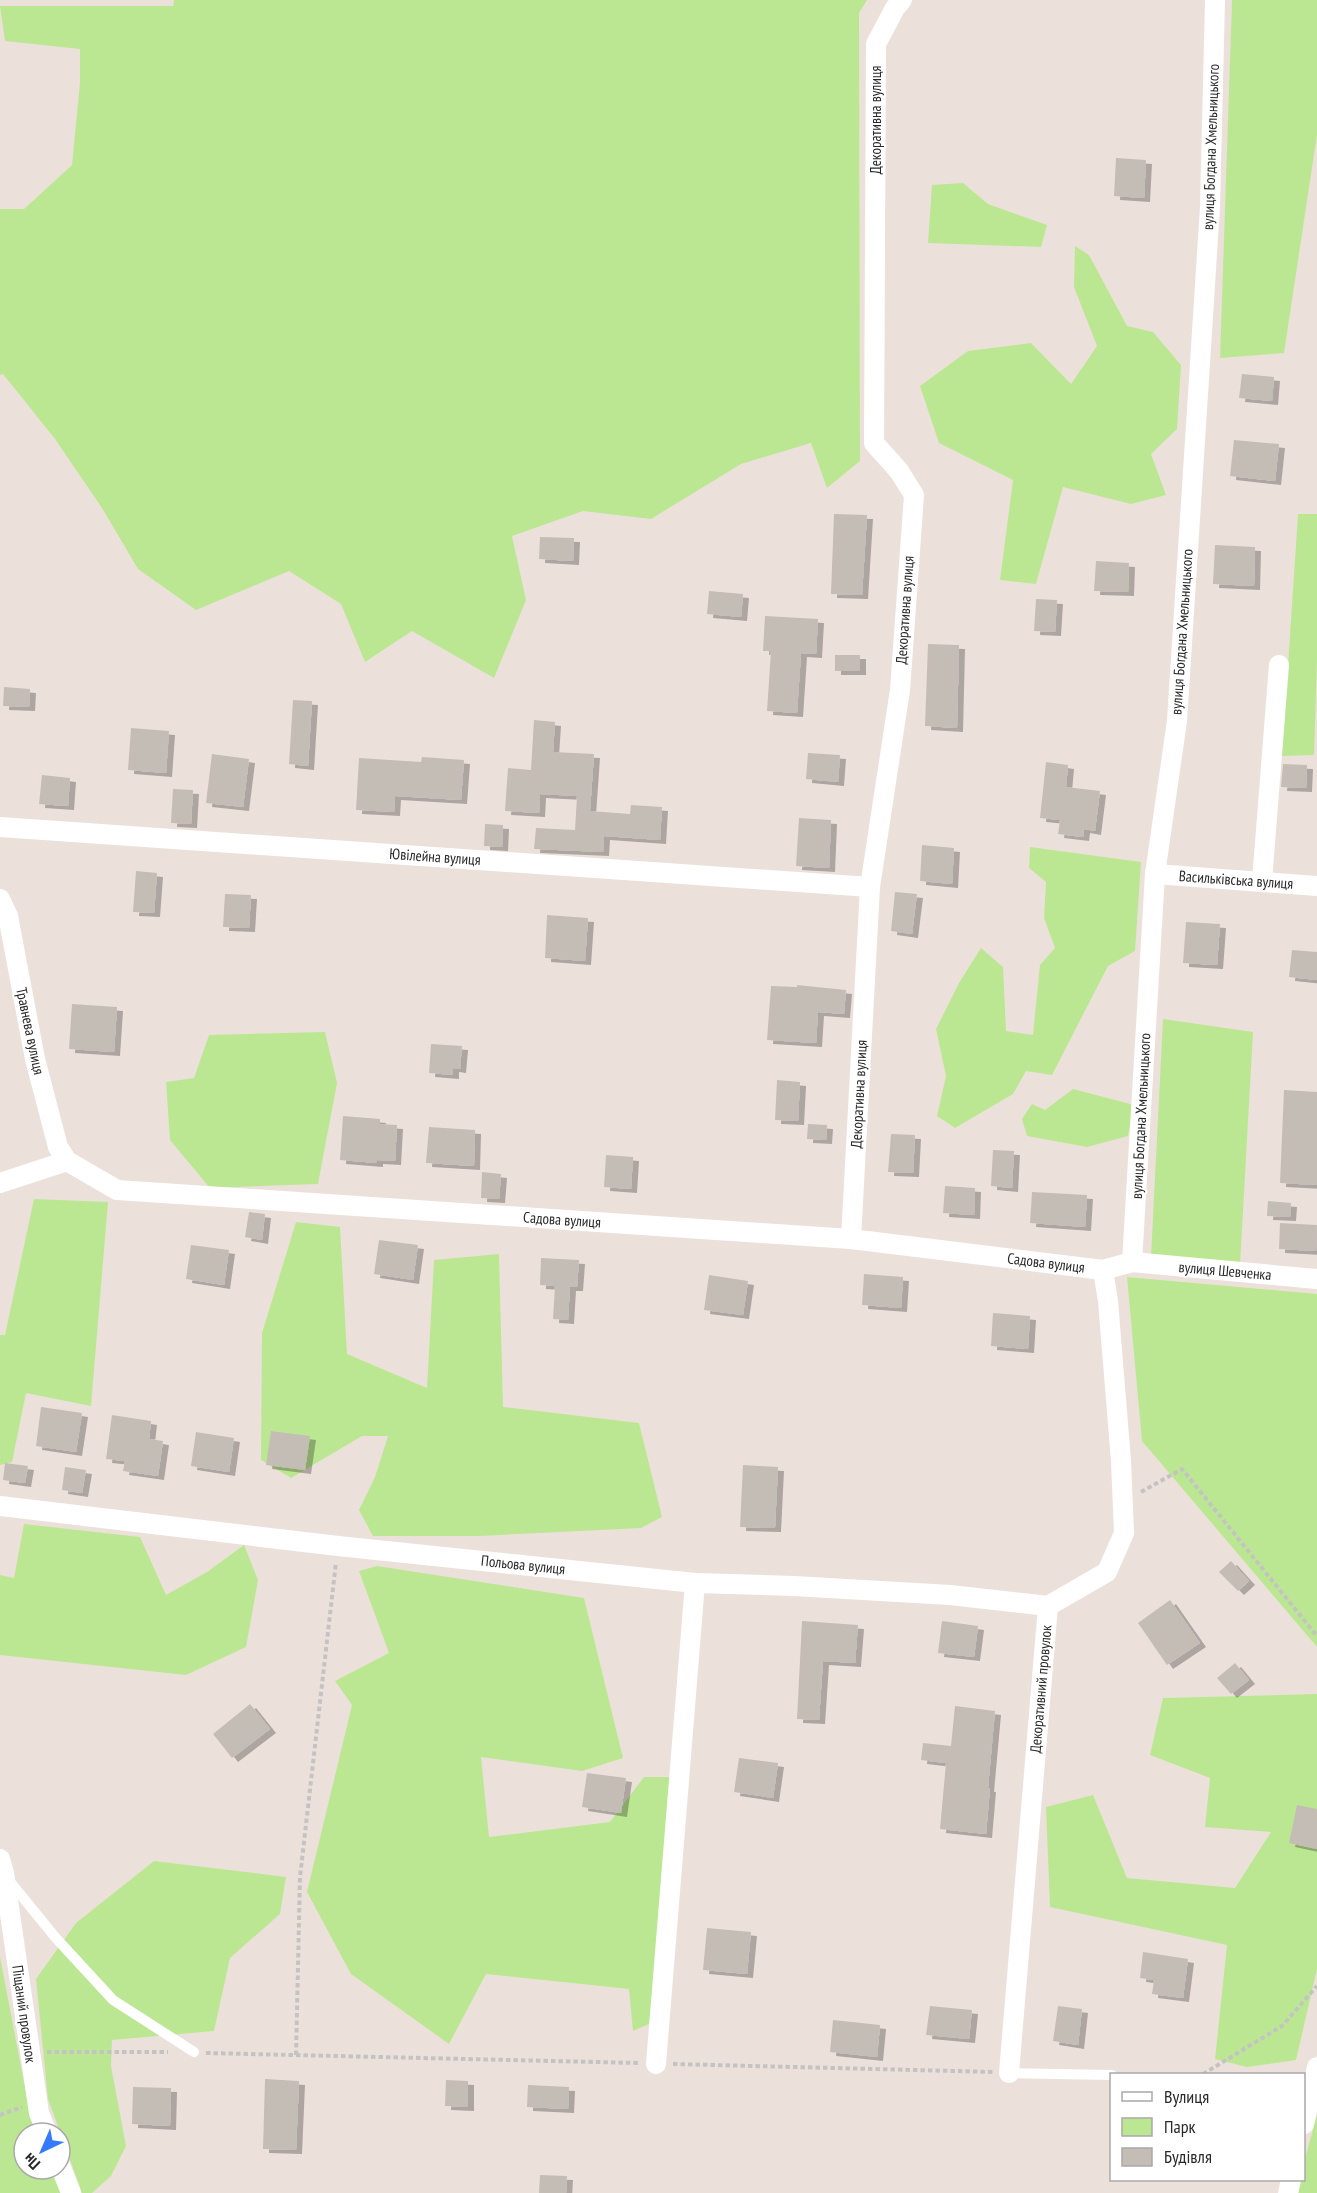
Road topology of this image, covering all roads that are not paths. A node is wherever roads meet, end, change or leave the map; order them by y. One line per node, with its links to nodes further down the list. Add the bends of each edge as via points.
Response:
1 (902, 0): 7 (street, Декоративна вулиця, via 876,45 874,443 914,495 900,690)
2 (1215, 0): 5 (street, вулиця Богдана Хмельницького, via 1210,207 1178,697)
3 (1279, 665): 6 (street)
4 (0, 828): 7 (street, Ювілейна вулиця)
5 (1155, 874): 6 (street, Васильківська вулиця); 13 (street, вулиця Богдана Хмельницького)
6 (1262, 881): 8 (street, Васильківська вулиця)
7 (870, 886): 12 (street, Декоративна вулиця)
8 (1317, 886)
9 (0, 898): 10 (street, Травнева вулиця, via 8,916 35,1059 57,1147)
10 (67, 1161): 11 (street); 12 (street, Садова вулиця, via 117,1190)
11 (0, 1183)
12 (851, 1239): 14 (street, Садова вулиця)
13 (1132, 1262): 14 (street, Садова вулиця); 15 (street, вулиця Шевченка)
14 (1103, 1270): 18 (street, Декоративний провулок, via 1124,1533 1107,1572)
15 (1317, 1279)
16 (0, 1506): 17 (street, Польова вулиця)
17 (695, 1583): 18 (street, Польова вулиця, via 939,1594); 21 (street)
18 (1048, 1606): 22 (street, Декоративний провулок)
19 (2, 1866): 20 (lane, via 55,1937 113,2000); 26 (street, Піщаний провулок)
20 (194, 2052)
21 (656, 2064)
22 (1009, 2073): 23 (lane)
23 (1110, 2075)
24 (1311, 2075): 25 (street)
25 (1305, 2117)
26 (42, 2121)

